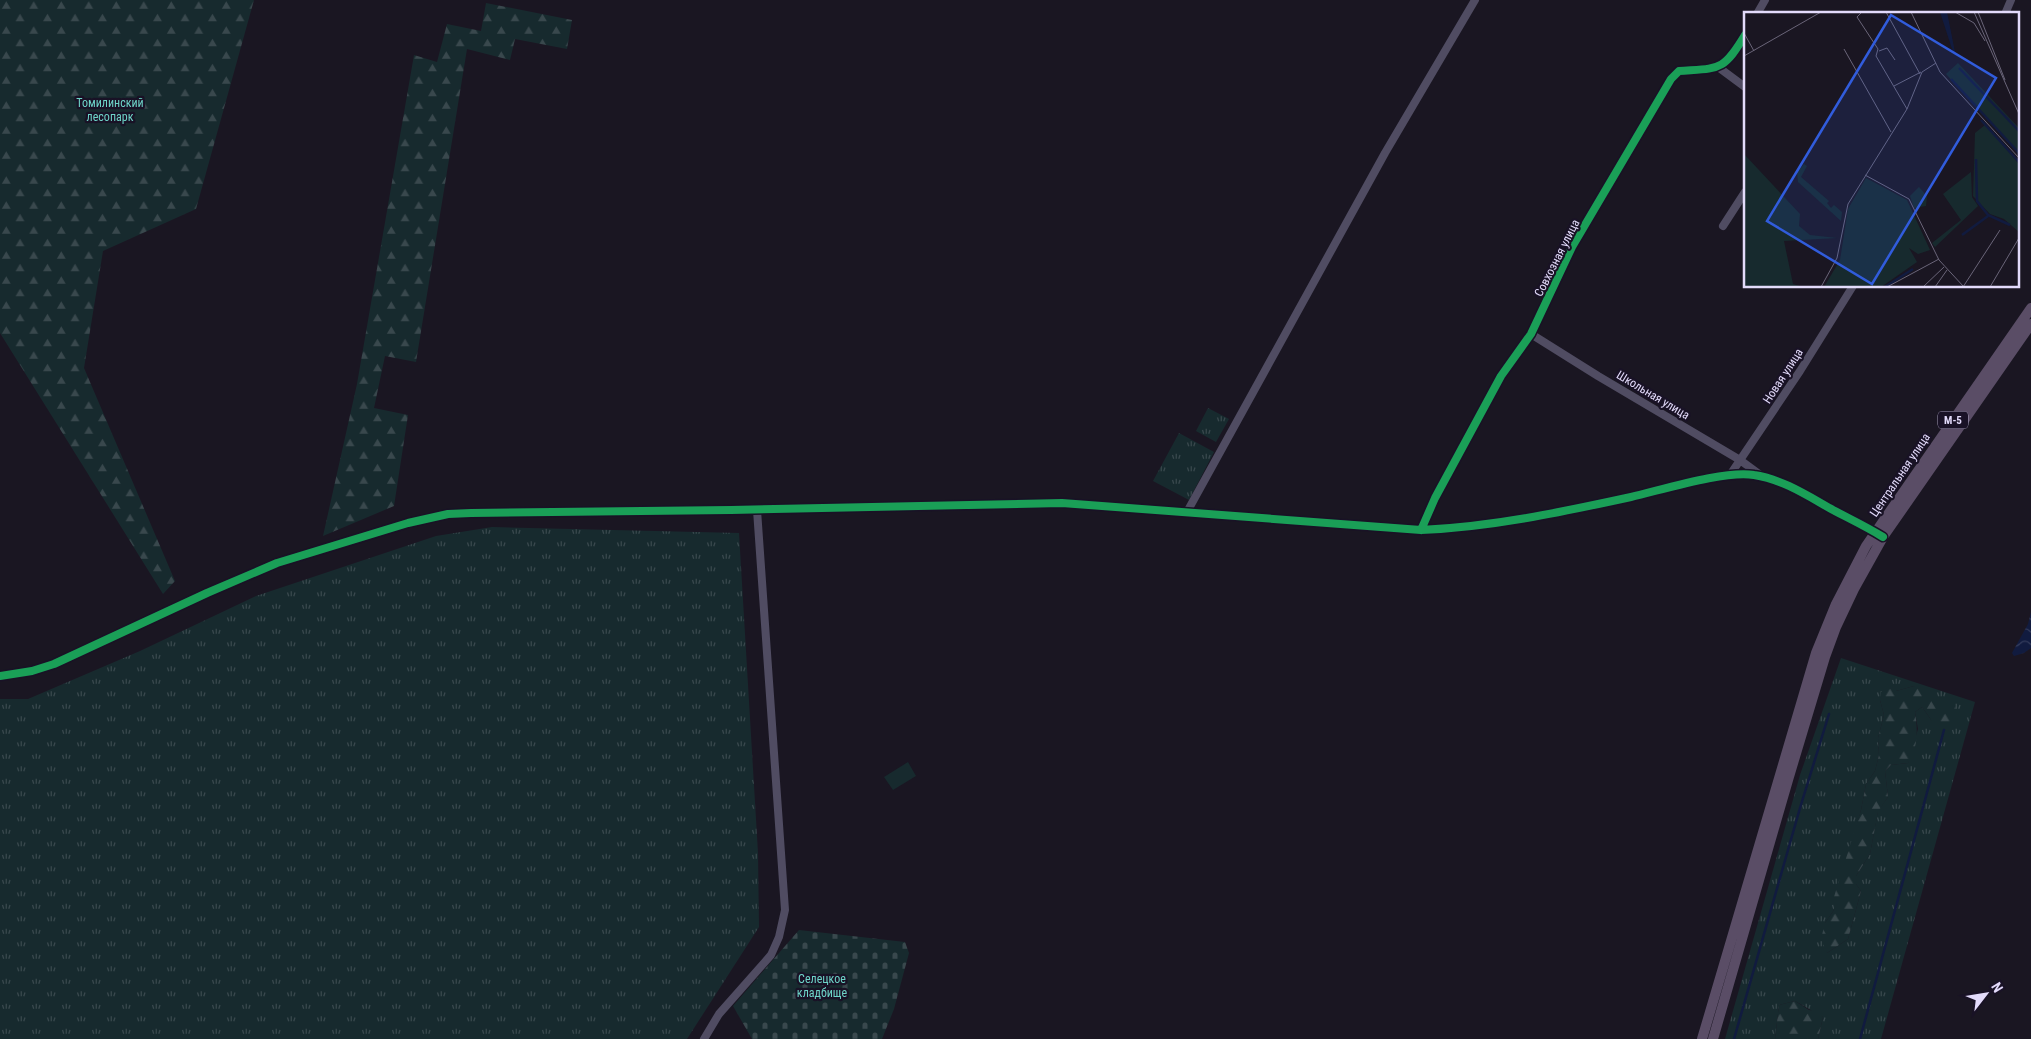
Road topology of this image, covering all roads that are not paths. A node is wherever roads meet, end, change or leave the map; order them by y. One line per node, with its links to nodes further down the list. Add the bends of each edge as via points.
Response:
1 (1475, 0): 19 (street, via 1385,153)
2 (1765, 0): 4 (street)
3 (2011, 0): 5 (street)
4 (1758, 12)
5 (2006, 12)
6 (1744, 37): 7 (street, via 1731,58)
7 (1718, 67): 8 (street); 14 (street, Совхозная улица, via 1675,74 1572,247)
8 (1744, 86)
9 (1744, 194): 10 (street)
10 (1723, 226)
11 (1852, 288): 15 (street, Новая улица)
12 (2031, 308): 21 (main road, Центральная улица / М-5)
13 (2031, 324): 21 (main road, Центральная улица / М-5)
14 (1532, 334): 15 (street, Школьная улица); 20 (street, Совхозная улица, via 1501,376)
15 (1740, 460): 16 (street, Новая улица); 17 (street, Школьная улица)
16 (1730, 475): 17 (street); 20 (street, via 1541,516)
17 (1762, 476): 21 (street, via 1795,489)
18 (757, 510): 19 (street, via 1062,503); 22 (street, via 471,512 428,518 277,563 54,664); 23 (street, via 785,910 771,954 719,1014)
19 (1187, 512): 20 (street)
20 (1421, 530)
21 (1879, 535): 24 (main road, via 1845,585 1816,653); 25 (main road, via 1825,657)
22 (0, 676)
23 (704, 1039)
24 (1702, 1039)
25 (1713, 1039)

